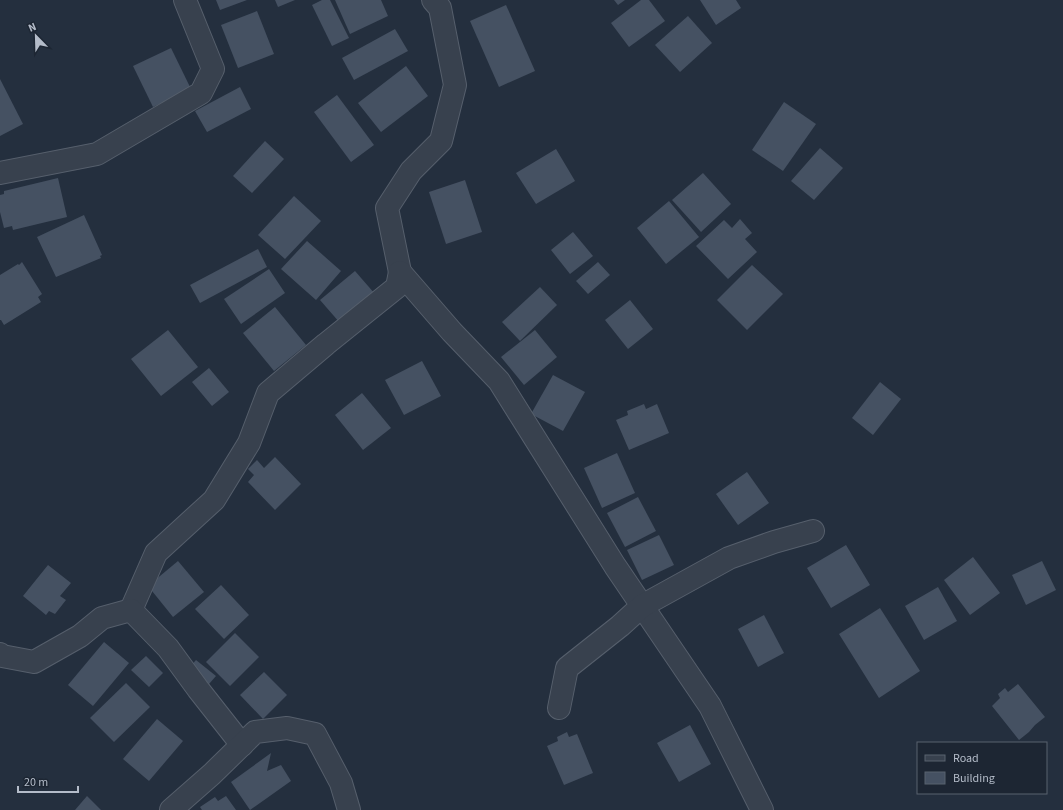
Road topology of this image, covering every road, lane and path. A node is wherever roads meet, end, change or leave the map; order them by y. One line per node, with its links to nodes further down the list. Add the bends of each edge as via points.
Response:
1 (185, 0): 3 (street, via 213,68 201,93 97,154)
2 (433, 0): 4 (street, via 440,8 455,85 441,141 411,171 386,208)
3 (0, 173)
4 (400, 272): 6 (street, via 499,381); 7 (street, via 397,287 268,393 249,443 214,500 156,553)
5 (813, 531): 6 (street, via 729,558)
6 (642, 606): 9 (street, via 567,668); 13 (street, via 710,706)
7 (131, 610): 8 (street, via 102,618 80,636 34,662); 10 (street, via 168,648)
8 (0, 654)
9 (559, 708)
10 (242, 745): 11 (street); 12 (street, via 255,732 288,728 315,734 341,783)
11 (171, 810)
12 (349, 810)
13 (762, 810)

